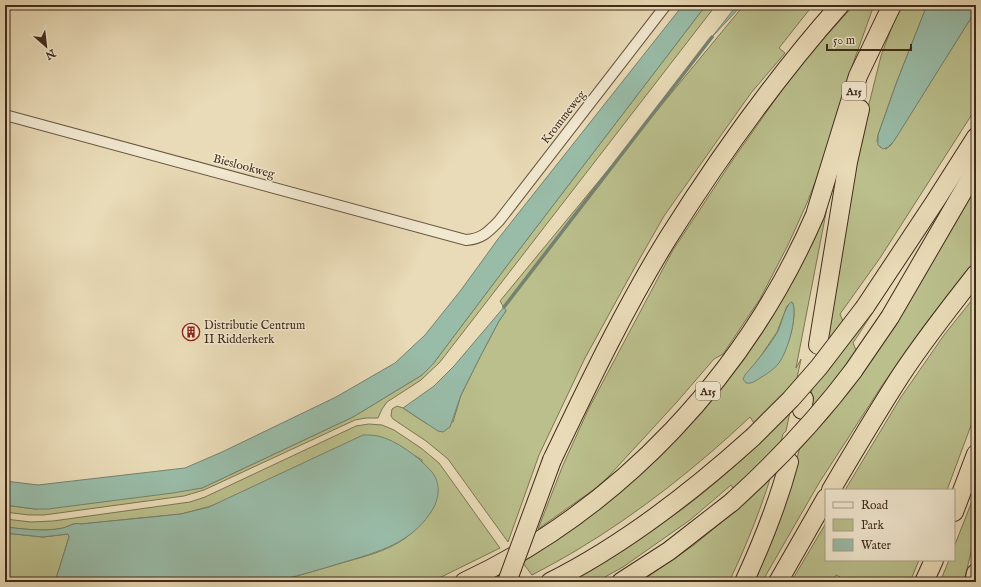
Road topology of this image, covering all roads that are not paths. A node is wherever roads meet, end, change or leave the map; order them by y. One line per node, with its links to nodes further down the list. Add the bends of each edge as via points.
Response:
1 (666, 5): 7 (street, Krommeweg, via 499,220)
2 (840, 5): 19 (highway, bridge, via 734,139 668,238 608,346 552,460)
3 (892, 5): 9 (highway, A15, via 863,94 848,162); 18 (highway, A15, via 858,76 815,215 770,304 745,343 700,401 662,442 627,474 590,505 525,549)
4 (5, 115): 7 (street, Bieslookweg, via 458,238)
5 (976, 136): 17 (highway, bridge, via 865,307 819,367 790,399 753,437 694,488 611,546)
6 (976, 169): 20 (highway, bridge, via 890,317 853,371 816,418 779,458 732,502 669,551)
7 (476, 239)
8 (976, 274): 12 (highway, via 902,374)
9 (818, 345)
10 (976, 454): 14 (highway)
11 (789, 462): 21 (highway, via 773,514)
12 (832, 489)
13 (825, 500): 22 (highway)
14 (955, 509)
15 (934, 561): 23 (highway)
16 (976, 573): 24 (highway)
17 (551, 581)
18 (464, 582)
19 (507, 582)
20 (621, 582)
21 (744, 582)
22 (778, 582)
23 (924, 582)
24 (974, 582)

